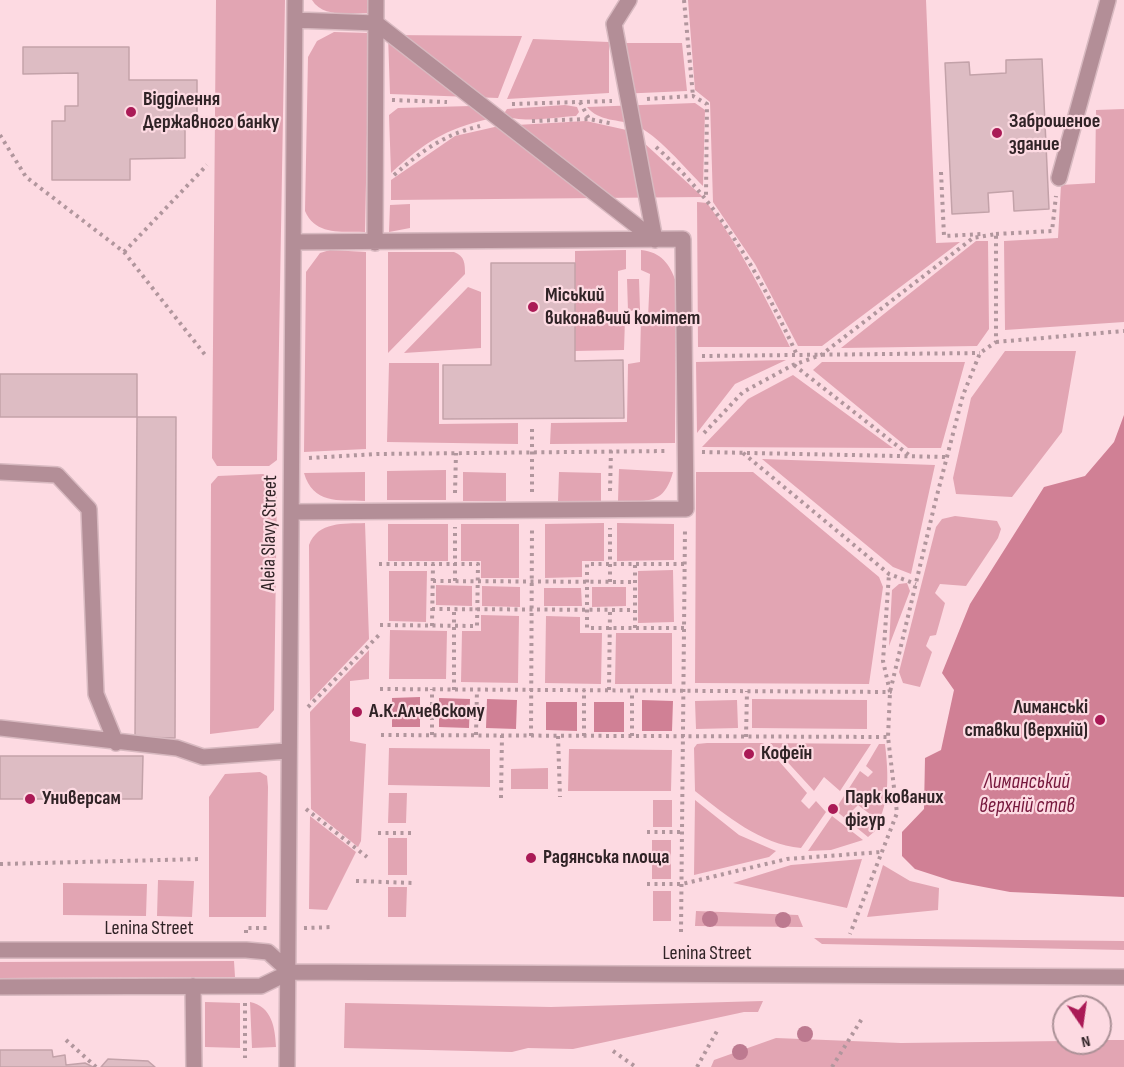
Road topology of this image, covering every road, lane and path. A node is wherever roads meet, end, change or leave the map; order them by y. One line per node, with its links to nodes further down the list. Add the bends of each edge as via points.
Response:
1 (295, 0): 6 (street, Aleia Slavy Street)
2 (376, 0): 7 (street)
3 (629, 0): 22 (street, via 614,24)
4 (684, 0): 8 (path)
5 (1108, 0): 19 (street)
6 (295, 20): 7 (street); 23 (street, Aleia Slavy Street)
7 (376, 23): 10 (street); 22 (street)
8 (693, 96): 9 (path); 20 (path, via 707,104)
9 (636, 99)
10 (375, 101): 12 (path); 24 (street)
11 (614, 101): 13 (path)
12 (459, 102)
13 (580, 102): 14 (path); 15 (path)
14 (502, 104)
15 (589, 118)
16 (0, 135): 25 (path, via 26,177)
17 (207, 165): 25 (path)
18 (941, 172): 21 (path, via 944,236)
19 (1059, 178): 21 (path, via 1052,231)
20 (706, 197)
21 (996, 234): 27 (path); 30 (path, via 973,238)
22 (655, 240): 24 (street); 31 (street, via 683,239)
23 (294, 242): 24 (street); 39 (street, Aleia Slavy Street)
24 (375, 243)
25 (124, 252): 29 (path)
26 (1124, 331): 27 (path)
27 (996, 342): 28 (path)
28 (980, 353): 30 (path); 38 (path, via 963,395)
29 (206, 356)
30 (821, 356): 31 (path); 32 (path)
31 (685, 357): 35 (street)
32 (793, 365): 35 (path, via 743,392); 37 (path)
33 (532, 429): 34 (path)
34 (532, 452): 35 (path); 39 (path); 42 (path)
35 (686, 452): 36 (path); 41 (street)
36 (742, 453): 37 (path); 48 (path)
37 (910, 456): 38 (path)
38 (947, 457): 54 (path)
39 (292, 459): 43 (street, Aleia Slavy Street)
40 (0, 472): 93 (street, via 57,475 89,509 96,694)
41 (686, 509): 42 (street); 47 (path)
42 (532, 510): 43 (street); 51 (path)
43 (292, 512): 94 (street, Aleia Slavy Street)
44 (379, 564): 45 (path)
45 (433, 564): 49 (path); 50 (path, via 478,564)
46 (635, 564): 47 (path); 52 (path, via 587,564); 53 (path)
47 (684, 564): 67 (path)
48 (888, 574): 54 (path); 79 (path, via 883,661)
49 (433, 581): 50 (path); 55 (path)
50 (478, 581): 51 (path); 57 (path)
51 (531, 581): 52 (path); 58 (path)
52 (587, 581): 53 (path); 59 (path)
53 (635, 582): 61 (path)
54 (916, 584): 79 (path)
55 (432, 609): 56 (path); 63 (path)
56 (454, 609): 57 (path); 64 (path)
57 (477, 609): 58 (path); 64 (path, via 477,626)
58 (531, 610): 59 (path); 73 (path)
59 (587, 610): 60 (path); 65 (path, via 587,628)
60 (610, 610): 61 (path); 65 (path)
61 (634, 610): 66 (path)
62 (380, 625): 63 (path)
63 (432, 626): 64 (path)
64 (454, 626): 71 (path)
65 (610, 628): 66 (path); 75 (path)
66 (634, 628): 67 (path)
67 (684, 628): 77 (path)
68 (379, 635): 80 (path, via 306,710)
69 (432, 689): 70 (path); 71 (path); 83 (path)
70 (380, 690)
71 (453, 690): 72 (path)
72 (477, 690): 73 (path); 84 (path)
73 (531, 690): 74 (path); 86 (path)
74 (584, 690): 75 (path); 88 (path)
75 (609, 690): 76 (path)
76 (632, 691): 77 (path); 89 (path)
77 (683, 691): 78 (path); 90 (path)
78 (747, 691): 79 (path); 91 (path)
79 (890, 692): 92 (path)
80 (306, 698)
81 (0, 728): 93 (street)
82 (381, 735): 83 (path)
83 (432, 735): 84 (path)
84 (476, 735): 85 (path)
85 (502, 735): 86 (path); 96 (path)
86 (531, 736): 87 (path)
87 (558, 736): 88 (path); 95 (path)
88 (584, 736): 89 (path)
89 (632, 736): 90 (path)
90 (683, 736): 91 (path); 99 (path)
91 (746, 737): 92 (path)
92 (888, 737): 102 (path, via 897,813)
93 (116, 743): 94 (street, via 177,748 203,757)
94 (287, 751): 115 (street, Aleia Slavy Street)
95 (560, 797)
96 (501, 798)
97 (305, 819): 103 (path, via 305,808)
98 (647, 832): 99 (path)
99 (682, 832): 109 (path)
100 (378, 833): 101 (path)
101 (414, 833)
102 (881, 852): 109 (path, via 787,859); 113 (path)
103 (367, 857)
104 (201, 859): 105 (path)
105 (0, 864)
106 (356, 881): 107 (path)
107 (414, 883)
108 (646, 884): 109 (path)
109 (682, 884): 112 (path)
110 (306, 917): 111 (path)
111 (306, 928)
112 (681, 932)
113 (850, 933)
114 (0, 950): 115 (street, Lenina Street, via 246,950 268,952)
115 (290, 972): 116 (street, Lenina Street); 117 (street, Lenina Street, via 261,986); 125 (street, Aleia Slavy Street)
116 (1124, 977)
117 (193, 986): 118 (street, Lenina Street); 124 (street)
118 (0, 987)
119 (863, 1017): 128 (path)
120 (717, 1031): 127 (path)
121 (66, 1040): 123 (path)
122 (613, 1051): 126 (path)
123 (96, 1067)
124 (194, 1067)
125 (287, 1067)
126 (636, 1067)
127 (697, 1067)
128 (832, 1067)

